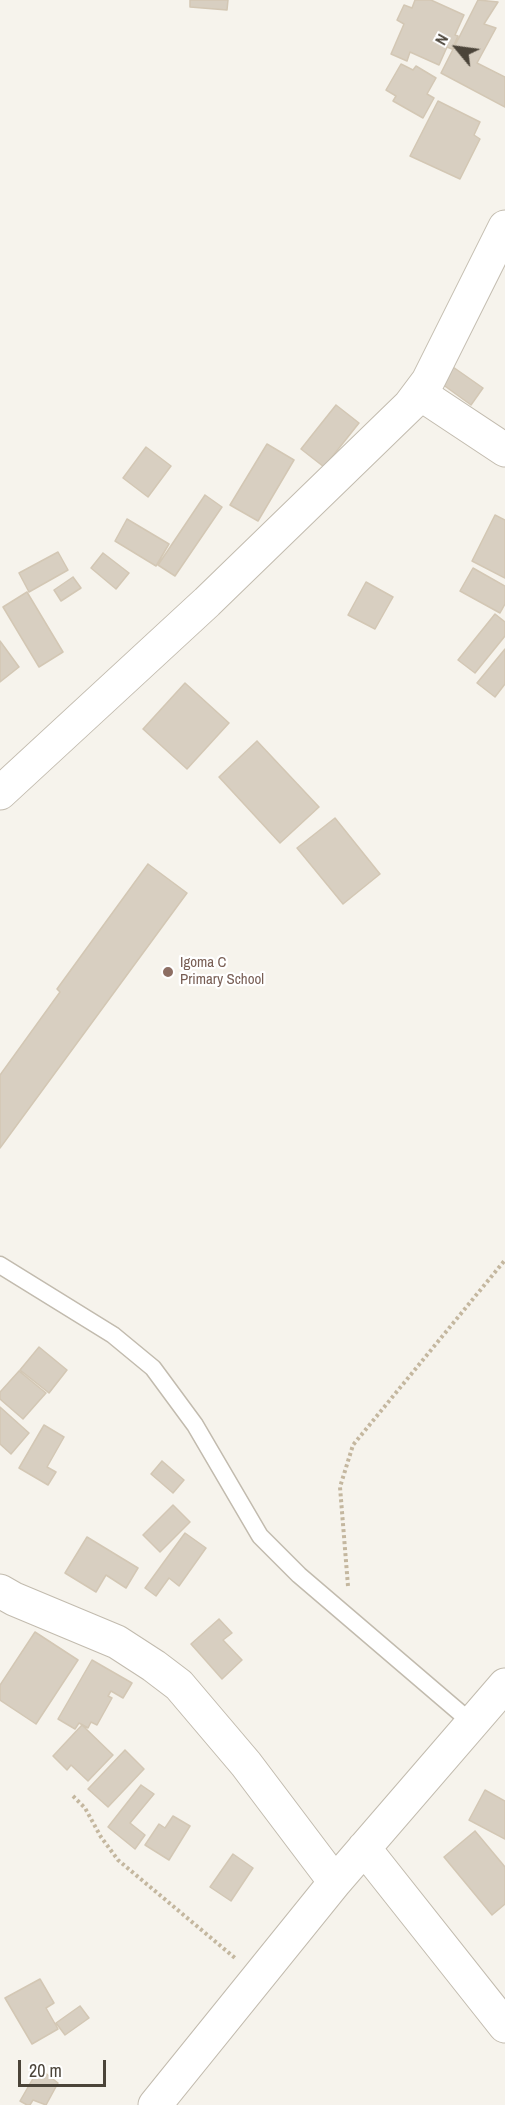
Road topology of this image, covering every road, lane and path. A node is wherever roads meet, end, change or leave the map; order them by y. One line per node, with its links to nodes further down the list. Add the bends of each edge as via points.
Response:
1 (505, 227): 2 (street)
2 (419, 393): 3 (street); 4 (street, via 223,586)
3 (505, 450)
4 (0, 793)
5 (505, 1260): 8 (path, via 353,1445 340,1487)
6 (0, 1265): 8 (lane, via 113,1335 153,1368 195,1425 260,1536)
7 (0, 1591): 13 (street, via 117,1642 179,1685 246,1764)
8 (350, 1620): 10 (lane)
9 (505, 1685): 10 (street)
10 (472, 1723): 12 (street)
11 (73, 1796): 14 (path, via 86,1808 118,1860)
12 (364, 1848): 13 (street); 15 (street)
13 (335, 1882): 14 (street)
14 (258, 1977): 16 (street)
15 (505, 2026)
16 (154, 2105)

